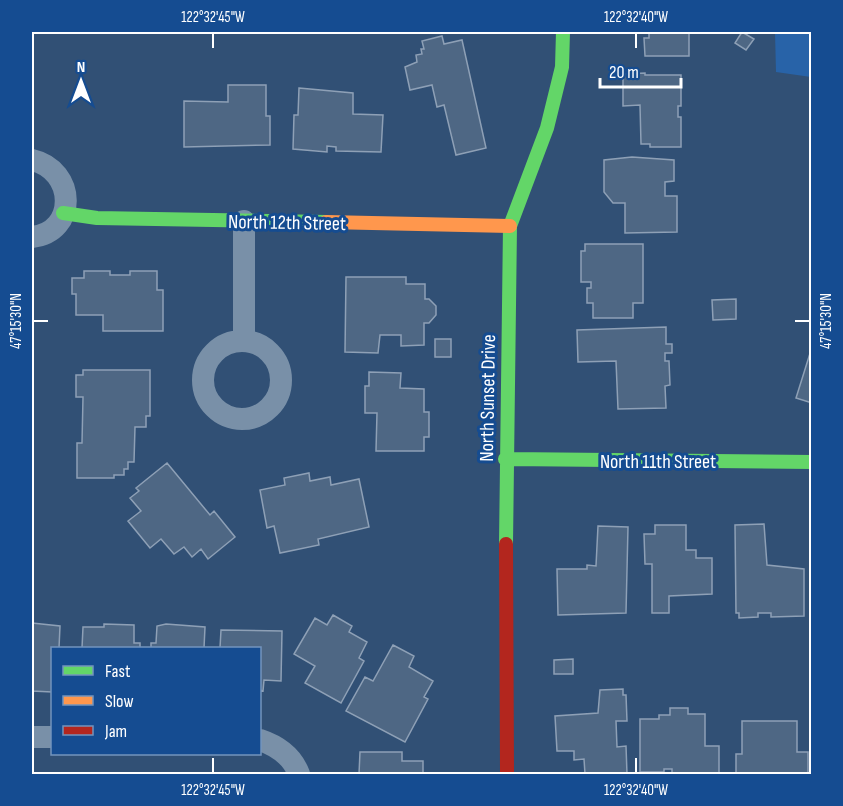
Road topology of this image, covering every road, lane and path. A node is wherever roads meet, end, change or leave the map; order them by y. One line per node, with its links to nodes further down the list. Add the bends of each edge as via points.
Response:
1 (563, 32): 5 (street, North Sunset Drive, via 562,67 547,128)
2 (32, 160): 3 (street, via 53,169 61,178 65,190)
3 (63, 213): 4 (street, North 12th Street, via 97,218); 6 (street, via 48,232)
4 (244, 221): 5 (street, North 12th Street); 7 (street)
5 (510, 226): 8 (street, North Sunset Drive)
6 (32, 237)
7 (244, 341)
8 (506, 459): 9 (street, North 11th Street); 14 (street, North Sunset Drive)
9 (812, 462)
10 (32, 737): 11 (street)
11 (51, 737)
12 (270, 744): 13 (street, via 290,757)
13 (299, 774)
14 (507, 774)

